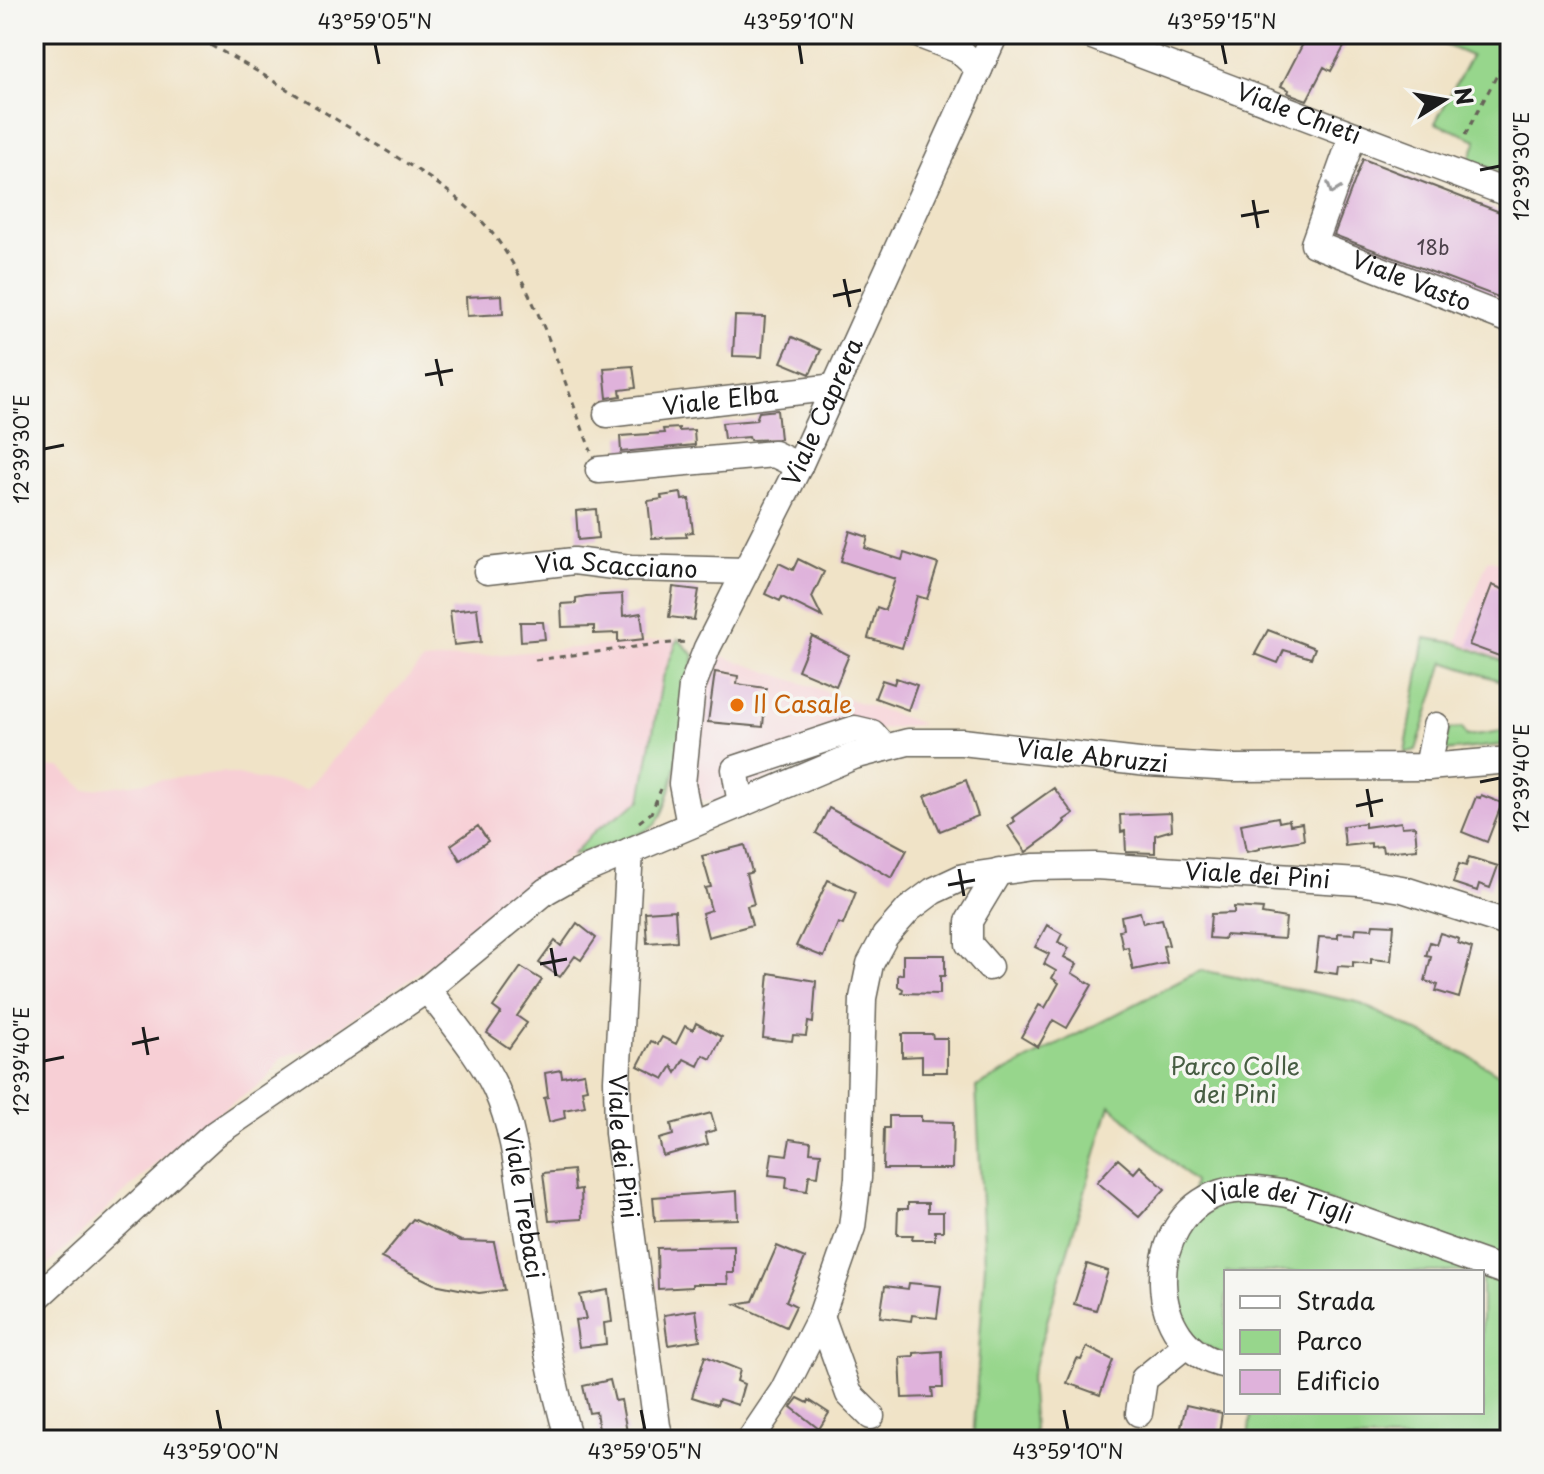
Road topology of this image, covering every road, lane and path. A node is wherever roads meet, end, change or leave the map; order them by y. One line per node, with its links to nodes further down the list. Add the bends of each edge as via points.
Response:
1 (917, 34): 6 (street, via 959,50)
2 (995, 34): 6 (street, Viale Caprera)
3 (1087, 34): 7 (street, Viale Chieti)
4 (200, 40): 14 (path, via 260,72 468,206 525,284)
5 (1510, 51): 8 (path)
6 (979, 69): 11 (street, Viale Caprera)
7 (1353, 135): 9 (street, Viale Chieti); 10 (street, Viale Vasto, one-way to 10, via 1314,244)
8 (1465, 135)
9 (1510, 194)
10 (1509, 316)
11 (835, 387): 12 (street, Viale Elba); 13 (street, Viale Caprera)
12 (607, 414)
13 (799, 466): 14 (street, via 774,454); 16 (street, Viale Caprera)
14 (599, 470)
15 (487, 571): 16 (street, Via Scacciano, via 574,561)
16 (746, 571): 17 (street, Viale Caprera)
17 (702, 646): 18 (path, via 658,644); 22 (street, Viale Caprera, via 692,687 682,784)
18 (535, 660)
19 (1436, 726): 21 (street)
20 (1510, 760): 21 (street, Viale Abruzzi)
21 (1428, 767): 22 (street, Viale Abruzzi, via 1234,768 962,742 908,742 854,756)
22 (690, 825): 23 (street, Viale Abruzzi)
23 (630, 851): 27 (street, Viale Abruzzi, via 546,891); 36 (street, Viale dei Pini, via 618,1133)
24 (999, 871): 25 (street, Viale dei Pini, via 1095,866 1359,882 1402,889); 26 (street, via 969,921 969,944); 30 (street, Viale dei Pini, via 963,877 933,891 885,936 870,964 863,998 852,1227)
25 (1510, 924)
26 (989, 967)
27 (427, 989): 29 (street, Viale Abruzzi, via 215,1134); 35 (street, Viale Trebaci, via 479,1059 506,1115 542,1324)
28 (1510, 1273): 31 (street, Viale dei Tigli, via 1288,1194 1250,1188 1221,1193 1195,1205 1174,1228 1163,1262 1172,1324)
29 (34, 1300)
30 (821, 1316): 34 (street, via 849,1394); 37 (street, Viale dei Pini, via 783,1391)
31 (1186, 1345): 32 (street, via 1203,1359); 33 (street, via 1144,1379)
32 (1224, 1364)
33 (1139, 1413)
34 (871, 1416)
35 (569, 1440)
36 (661, 1440)
37 (750, 1440)

